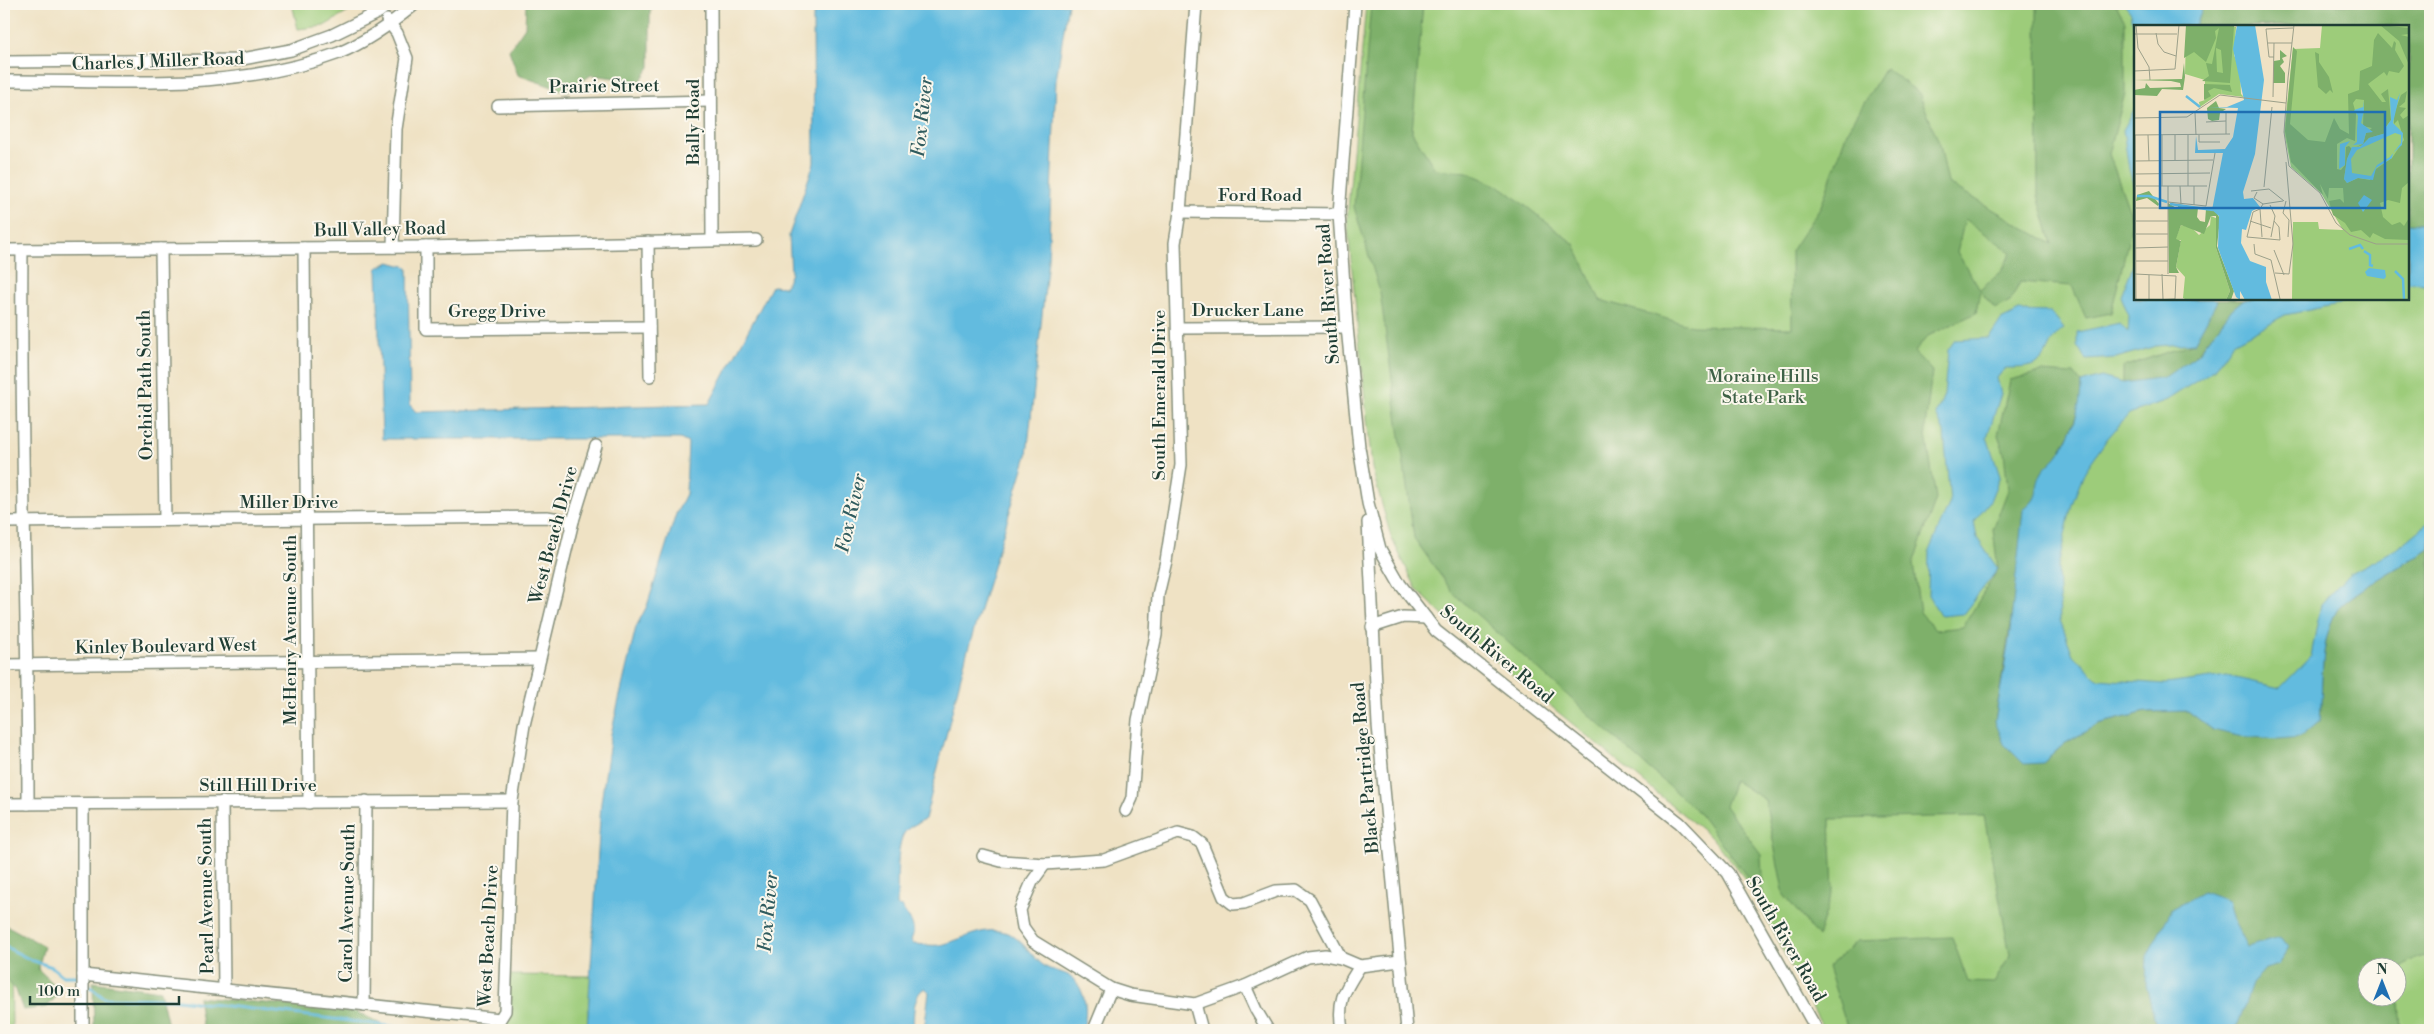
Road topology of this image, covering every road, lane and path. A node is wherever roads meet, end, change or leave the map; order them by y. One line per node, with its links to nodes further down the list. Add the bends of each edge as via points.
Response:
1 (389, 4): 6 (street, Charles J Miller Road)
2 (415, 4): 7 (street, Charles J Miller Road)
3 (710, 4): 10 (street, Bally Road)
4 (1196, 4): 12 (street, South Emerald Drive)
5 (1356, 4): 13 (street, South River Road)
6 (379, 12): 7 (street); 8 (street, Charles J Miller Road, via 291,50 237,60)
7 (391, 24): 9 (street, Charles J Miller Road, via 340,52 288,68 238,78); 17 (street, via 407,58 396,129)
8 (4, 62)
9 (4, 81)
10 (710, 101): 11 (street, Prairie Street); 14 (street, Bally Road)
11 (498, 106)
12 (1180, 212): 13 (street, Ford Road); 25 (street, South Emerald Drive, via 1175,243)
13 (1339, 214): 24 (street, South River Road)
14 (712, 240): 15 (street, Bull Valley Road); 16 (street, Bull Valley Road)
15 (756, 240)
16 (648, 242): 18 (street, Bull Valley Road); 23 (street)
17 (393, 247): 18 (street, Bull Valley Road); 19 (street, Bull Valley Road)
18 (426, 247): 23 (street, Gregg Drive, via 426,329)
19 (304, 248): 20 (street, Bull Valley Road); 29 (street, McHenry Avenue South)
20 (161, 249): 22 (street, Bull Valley Road); 30 (street, Orchid Path South)
21 (4, 250): 22 (street, Bull Valley Road)
22 (22, 250): 31 (street)
23 (649, 327): 26 (street)
24 (1347, 327): 25 (street, Drucker Lane); 28 (street, South River Road)
25 (1178, 328): 47 (street, South Emerald Drive, via 1181,465 1158,595 1156,635 1138,720 1132,798)
26 (650, 376)
27 (596, 446): 32 (street, West Beach Drive)
28 (1368, 503): 34 (street, South River Road, via 1380,549 1400,584); 35 (street, Black Partridge Road)
29 (307, 519): 30 (street, Miller Drive); 32 (street, Miller Drive, via 547,517); 37 (street, McHenry Avenue South)
30 (165, 520): 31 (street, Miller Drive)
31 (24, 521): 33 (street, Miller Drive); 38 (street)
32 (573, 521): 36 (street, West Beach Drive)
33 (4, 522)
34 (1426, 618): 35 (street, via 1403,617); 65 (street, South River Road, via 1436,630 1680,824 1728,873)
35 (1372, 627): 51 (street, Black Partridge Road)
36 (539, 659): 37 (street, Kinley Boulevard West); 40 (street, West Beach Drive)
37 (307, 661): 38 (street, Kinley Boulevard West); 43 (street, McHenry Avenue South)
38 (29, 665): 39 (street, Kinley Boulevard West); 45 (street)
39 (4, 666)
40 (512, 801): 42 (street, Still Hill Drive); 58 (street, West Beach Drive, via 506,1011 503,1016 497,1020)
41 (222, 802): 43 (street, Still Hill Drive); 46 (street, Still Hill Drive); 56 (street, Pearl Avenue South)
42 (366, 802): 43 (street, Still Hill Drive); 58 (street, Carol Avenue South)
43 (309, 803)
44 (4, 804): 45 (street, Still Hill Drive)
45 (28, 804): 46 (street, Still Hill Drive)
46 (82, 805): 53 (street)
47 (1126, 811)
48 (983, 856): 49 (street, via 1001,862)
49 (1045, 864): 50 (street, via 1104,860 1178,832 1202,844 1224,897 1233,904 1276,890 1296,890 1310,900); 55 (street, via 1032,882 1020,910 1023,927 1033,941)
50 (1341, 958): 52 (street); 54 (street, via 1308,957)
51 (1400, 961): 52 (street); 64 (street, Black Partridge Road)
52 (1360, 966): 63 (street, via 1342,993 1339,1011)
53 (83, 975): 56 (street, West Beach Drive); 59 (street)
54 (1245, 986): 57 (street); 62 (street)
55 (1111, 989): 57 (street, via 1130,995); 60 (street)
56 (224, 990): 58 (street, West Beach Drive)
57 (1195, 1004): 61 (street)
58 (364, 1005)
59 (84, 1030)
60 (1094, 1030)
61 (1202, 1030)
62 (1268, 1030)
63 (1342, 1030)
64 (1407, 1030)
65 (1816, 1030)

